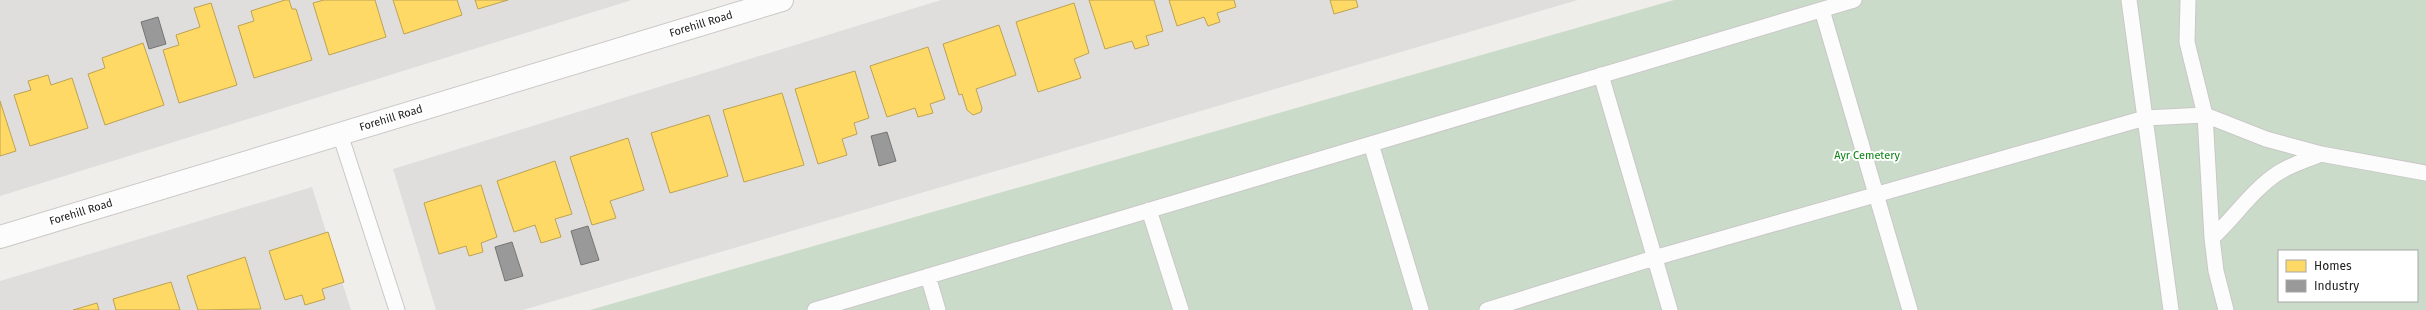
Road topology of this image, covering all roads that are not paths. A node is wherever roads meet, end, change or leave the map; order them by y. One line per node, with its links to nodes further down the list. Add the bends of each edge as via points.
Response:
1 (782, 0): 9 (street, Forehill Road)
2 (1854, 0): 5 (lane)
3 (2129, 0): 8 (lane)
4 (2188, 0): 7 (lane, via 2187,42)
5 (1822, 10): 6 (lane); 13 (lane)
6 (1601, 76): 10 (lane); 17 (lane)
7 (2205, 115): 8 (lane); 11 (lane, via 2266,139); 16 (lane)
8 (2145, 118): 13 (lane); 27 (lane)
9 (340, 134): 15 (street, Forehill Road); 19 (lane)
10 (1371, 144): 14 (lane); 23 (lane)
11 (2321, 154): 12 (lane); 16 (lane, via 2278,173)
12 (2426, 173)
13 (1876, 195): 17 (lane); 26 (lane)
14 (1149, 210): 18 (lane); 22 (lane)
15 (0, 236)
16 (2212, 238): 28 (lane, via 2216,271)
17 (1654, 258): 24 (lane); 25 (lane)
18 (928, 276): 20 (lane); 21 (lane)
19 (397, 310)
20 (815, 310)
21 (938, 310)
22 (1180, 310)
23 (1421, 310)
24 (1487, 310)
25 (1670, 310)
26 (1910, 310)
27 (2171, 310)
28 (2226, 310)

